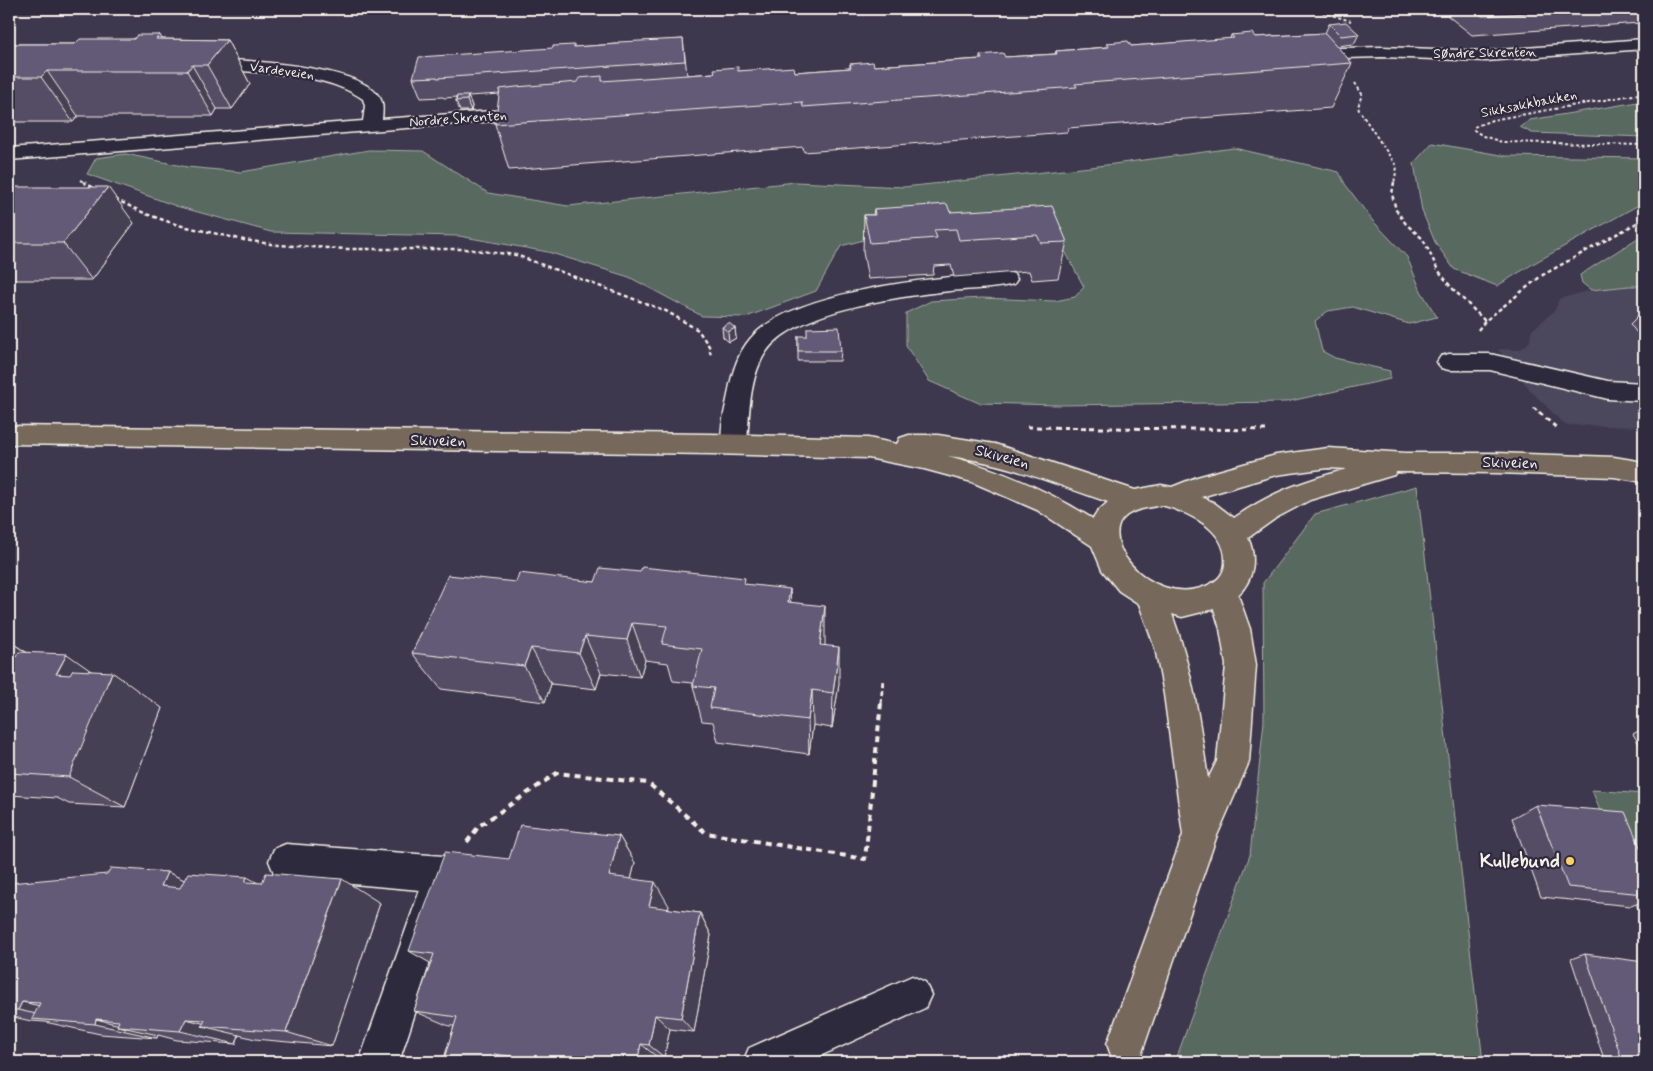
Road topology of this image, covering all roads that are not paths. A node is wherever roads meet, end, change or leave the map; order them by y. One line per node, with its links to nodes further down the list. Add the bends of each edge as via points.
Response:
1 (1644, 44): 2 (street, Søndre Skrenten, via 1486,56 1382,52)
2 (1291, 55)
3 (192, 63): 5 (street, Vardeveien, via 271,69 348,82 371,97 374,105)
4 (550, 112): 5 (street, Nordre Skrenten)
5 (372, 125): 6 (street, Nordre Skrenten)
6 (16, 153): 7 (street)
7 (9, 174)
8 (1006, 279): 12 (street, via 938,285 854,301 809,313 776,328 757,347 750,362 740,399)
9 (1449, 362): 10 (street, via 1490,362 1608,390)
10 (1644, 392)
11 (9, 435): 12 (main road, Skiveien)
12 (734, 444): 13 (main road, Skiveien)
13 (868, 448): 19 (main road, Skiveien, via 930,444 982,450); 21 (main road, Skiveien, via 979,474 1046,503)
14 (1644, 460): 16 (main road, Skiveien)
15 (1406, 463): 16 (main road, Skiveien); 18 (main road, Skiveien, via 1328,458 1276,465 1197,487); 20 (main road, Skiveien, via 1302,492 1266,510)
16 (1614, 466): 17 (main road, Skiveien)
17 (1644, 472)
18 (1175, 497): 19 (main road); 20 (main road, via 1208,512)
19 (1131, 499): 21 (main road, via 1110,515)
20 (1231, 535): 22 (main road, via 1239,559 1238,572)
21 (1103, 539): 23 (main road, via 1113,567 1134,587)
22 (1223, 592): 23 (main road, via 1188,603); 24 (main road, via 1235,629 1241,665 1234,752)
23 (1151, 596): 24 (main road, via 1170,648 1180,694)
24 (1200, 835): 27 (main road)
25 (286, 861): 28 (street, via 443,874)
26 (912, 995): 29 (street)
27 (1126, 1044)
28 (379, 1062)
29 (762, 1062)

